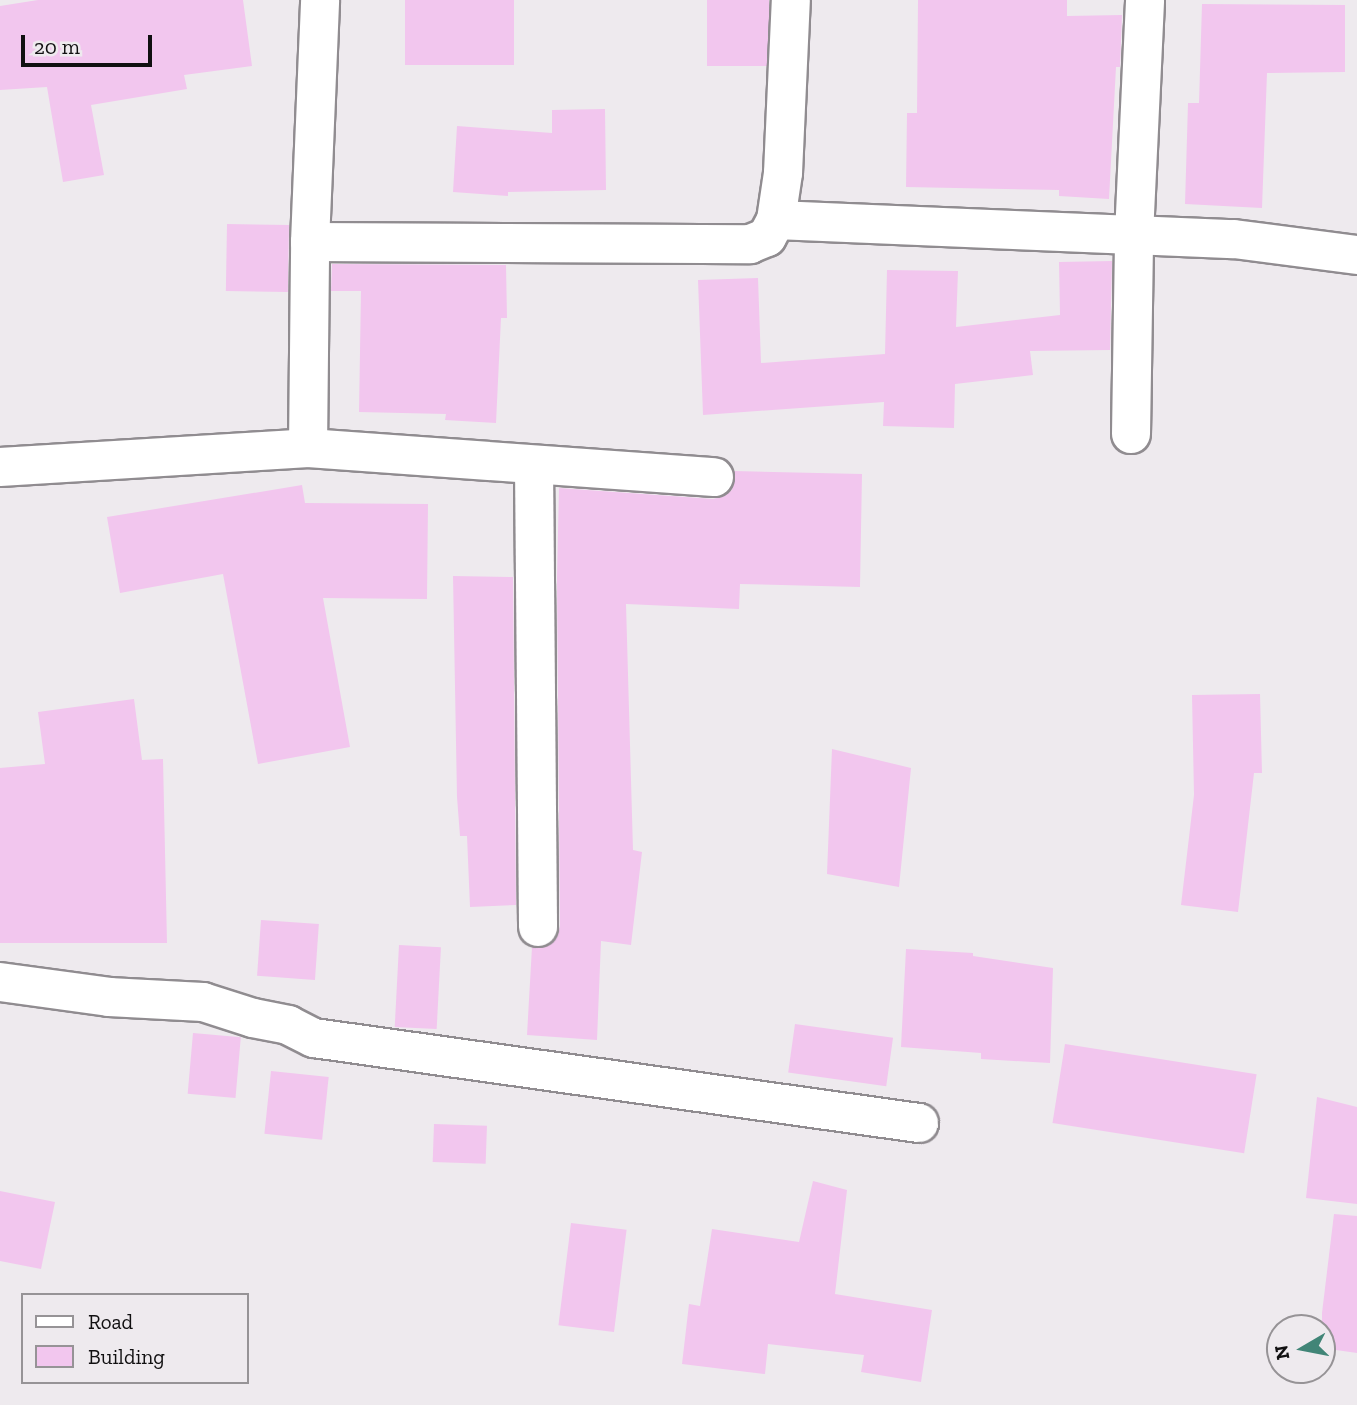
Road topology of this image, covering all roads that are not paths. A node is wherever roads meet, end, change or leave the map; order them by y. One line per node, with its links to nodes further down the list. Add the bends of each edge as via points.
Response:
1 (320, 0): 6 (street)
2 (791, 0): 4 (street, via 783,173)
3 (1145, 0): 5 (street)
4 (776, 220): 5 (street); 6 (street, via 767,237 750,244)
5 (1134, 234): 7 (street, via 1234,239); 8 (street)
6 (310, 242): 9 (street)
7 (1357, 255)
8 (1131, 434)
9 (308, 448): 10 (street); 11 (street)
10 (534, 466): 12 (street); 13 (street)
11 (0, 467)
12 (714, 477)
13 (538, 927)
14 (0, 982): 15 (street, via 109,997 203,1002 288,1025 314,1038)
15 (919, 1123)

